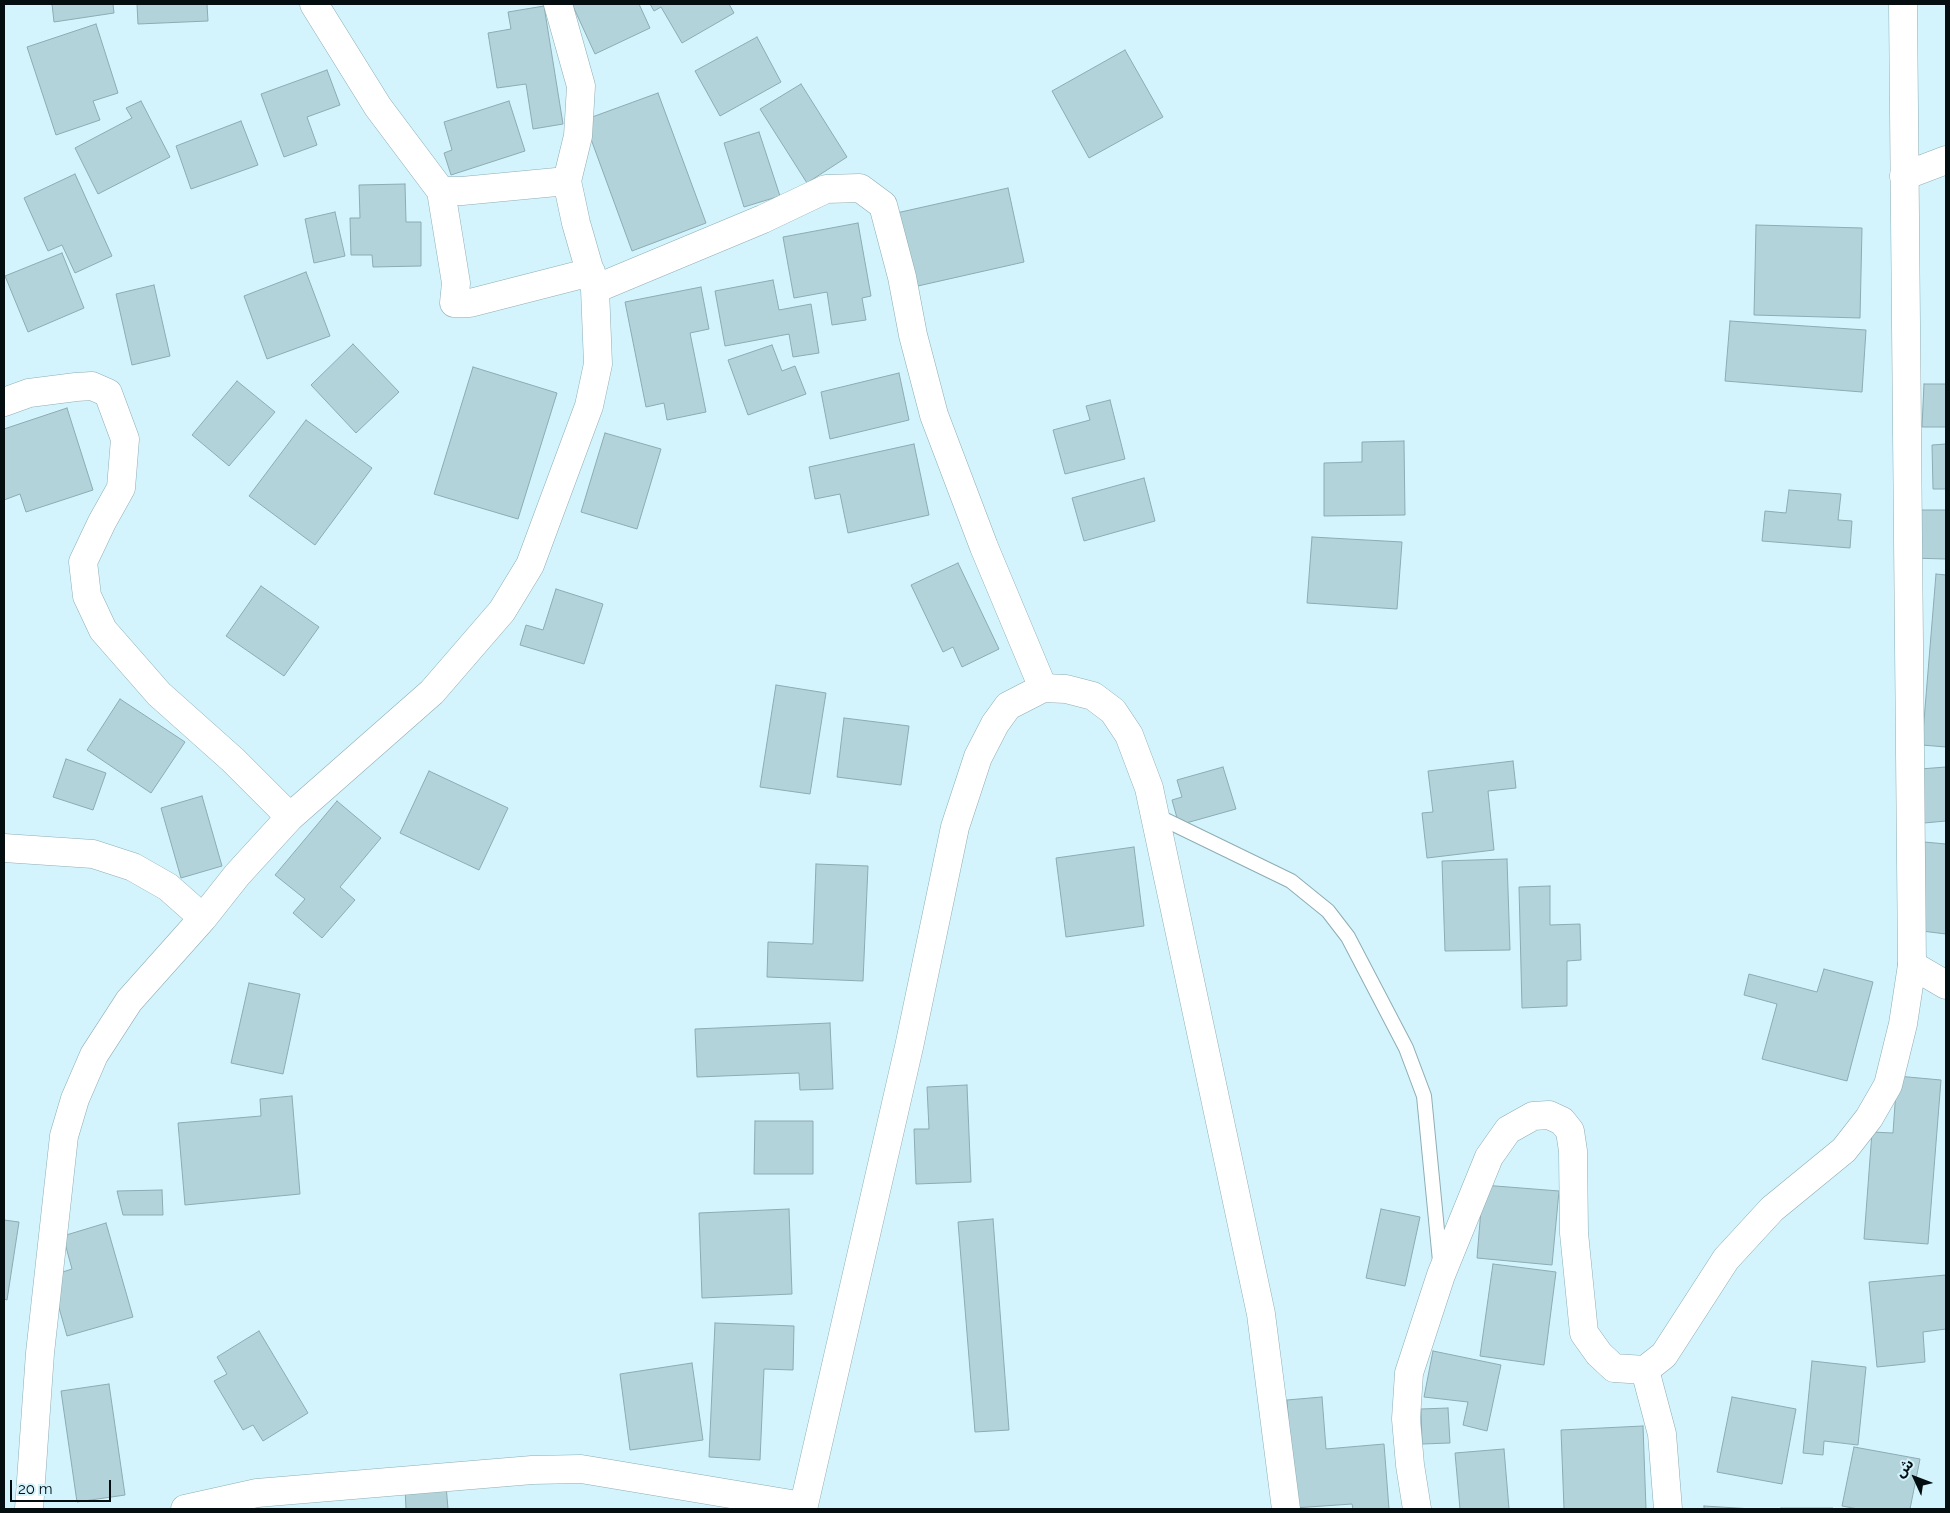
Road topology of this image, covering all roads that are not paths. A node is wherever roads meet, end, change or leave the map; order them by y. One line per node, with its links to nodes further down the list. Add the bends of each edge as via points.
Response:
1 (314, 4): 7 (street, via 378,107)
2 (558, 4): 6 (street, via 581,86 578,136)
3 (1903, 4): 5 (street)
4 (1946, 160): 5 (street)
5 (1904, 176): 15 (street)
6 (567, 181): 7 (street); 8 (street)
7 (441, 190): 8 (street, via 456,283 454,303)
8 (593, 280): 10 (street, via 763,219 826,189 860,188 883,205 934,415 984,547); 12 (street, via 598,364 589,406 530,565 502,611 432,692)
9 (4, 402): 12 (street, via 29,393 76,387 92,386 108,393 125,439 121,488 83,562 87,596 104,630 159,694 233,760)
10 (1043, 688): 11 (street, via 1066,688 1093,696 1113,711 1129,735 1149,788); 19 (street, via 1008,706 995,724 978,757 954,827 907,1057)
11 (1153, 814): 17 (lane, via 1291,881 1328,911 1348,937 1406,1048 1424,1096); 22 (street, via 1175,903 1261,1314)
12 (290, 817): 14 (street)
13 (4, 848): 14 (street, via 92,854 133,867 168,887)
14 (203, 918): 20 (street, via 129,1001 94,1055 74,1099 64,1136 52,1234)
15 (1912, 965): 16 (street); 18 (street, via 1903,1024 1888,1085 1869,1118 1844,1150 1772,1209 1726,1259 1664,1355)
16 (1946, 985)
17 (1441, 1275): 18 (street, via 1494,1151 1508,1130 1533,1116 1549,1115 1562,1121 1570,1131 1573,1151 1574,1233 1584,1333 1614,1368); 23 (street, via 1409,1372 1406,1419)
18 (1645, 1370): 24 (street, via 1662,1434)
19 (803, 1508): 21 (street, via 581,1470 532,1470 257,1493)
20 (29, 1509)
21 (185, 1509)
22 (1286, 1509)
23 (1417, 1509)
24 (1668, 1509)

